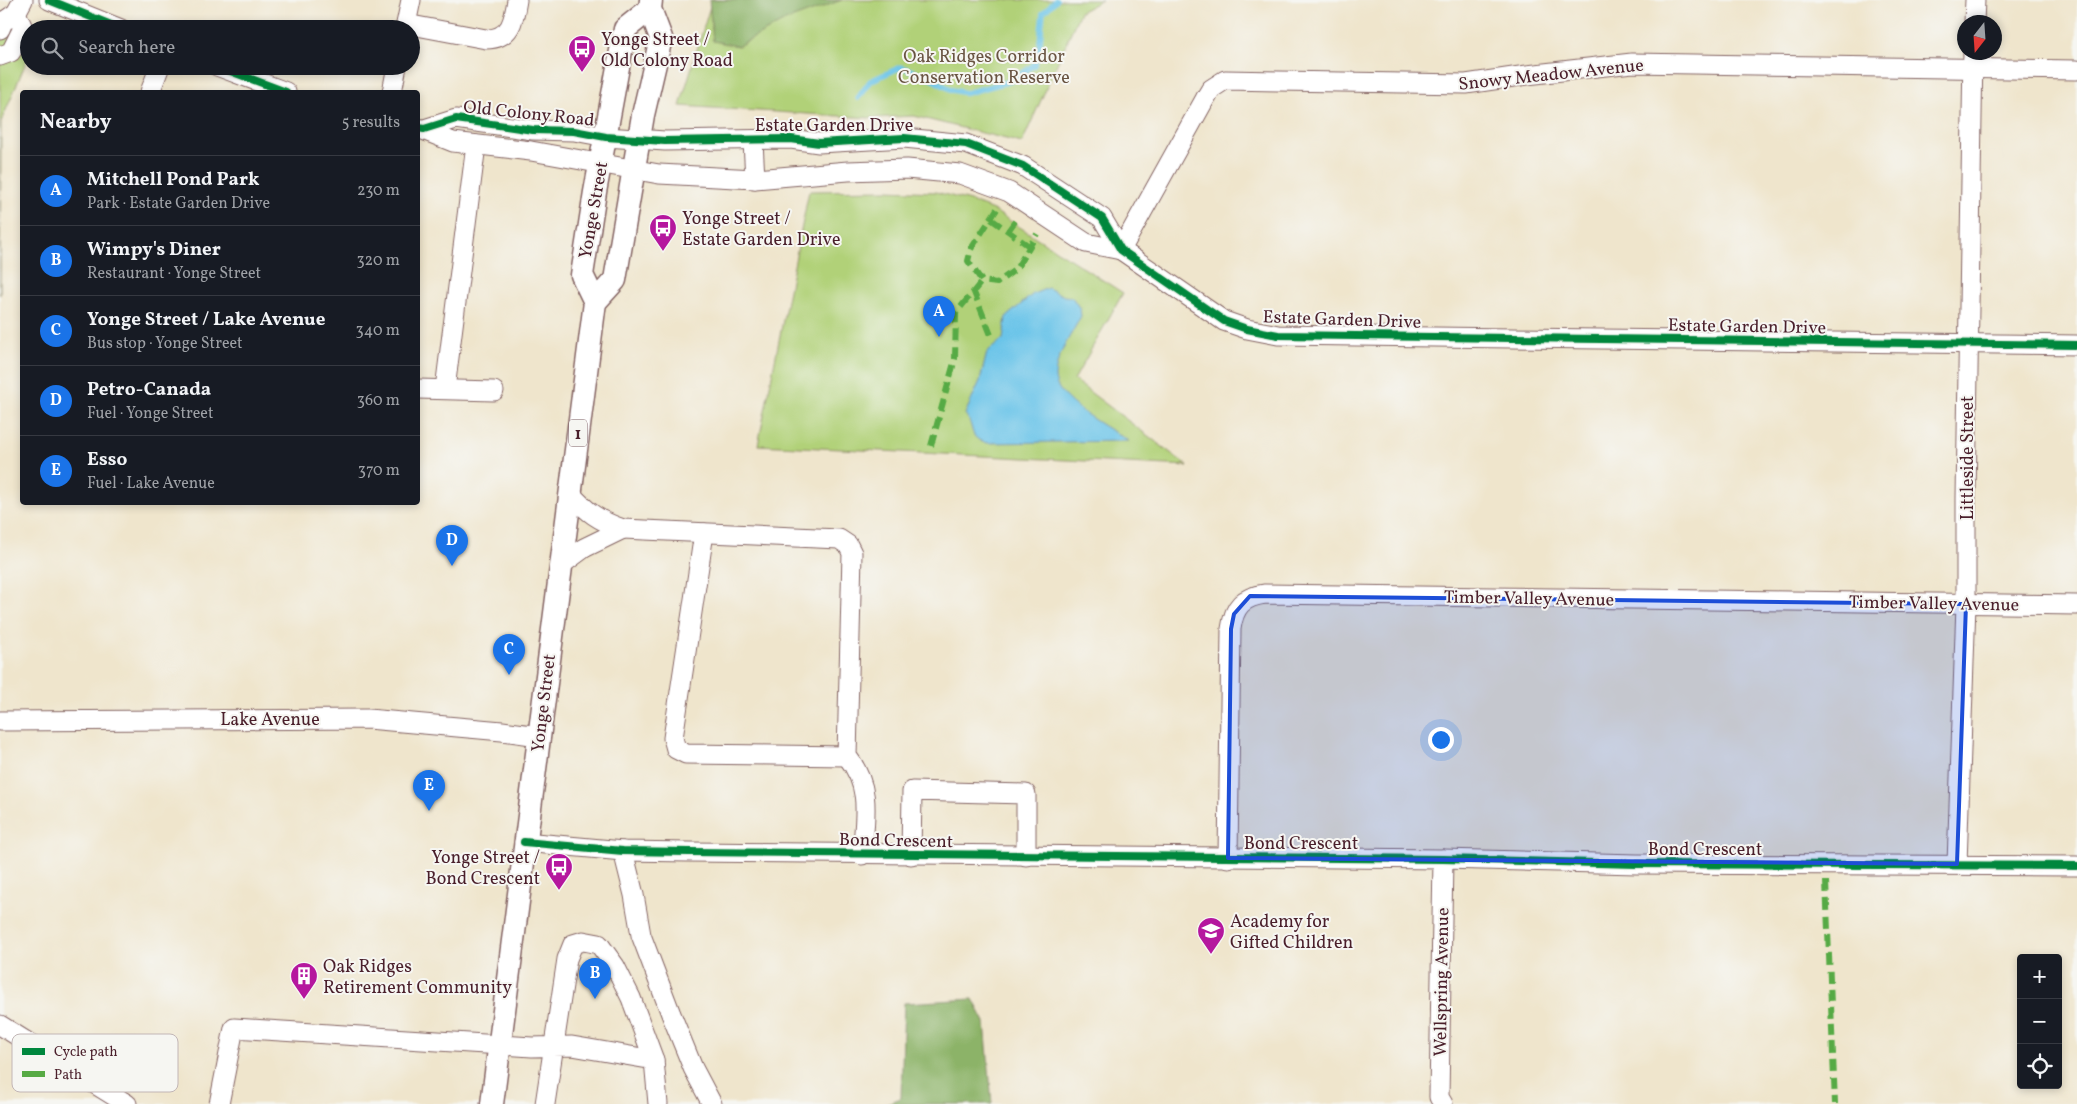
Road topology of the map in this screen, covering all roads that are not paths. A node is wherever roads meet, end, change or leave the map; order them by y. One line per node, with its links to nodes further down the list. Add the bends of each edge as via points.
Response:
1 (49, 0): 9 (street)
2 (411, 0): 10 (street)
3 (518, 0): 11 (street, via 511,26 495,38)
4 (1975, 0): 7 (street)
5 (651, 4): 24 (main road, Yonge Street, via 625,29); 25 (main road, Yonge Street, via 661,38)
6 (20, 7): 8 (street); 12 (street)
7 (1974, 15)
8 (22, 20)
9 (99, 20)
10 (407, 20)
11 (420, 28)
12 (0, 29)
13 (20, 34): 14 (street, via 11,52)
14 (0, 56)
15 (1972, 60): 16 (street, Snowy Meadow Avenue); 31 (street, Snowy Meadow Avenue, via 1632,63 1466,84 1224,80 1211,89); 33 (street, Littleside Street)
16 (2077, 70)
17 (157, 75): 20 (street)
18 (241, 75): 21 (street)
19 (395, 75): 22 (street)
20 (151, 90)
21 (281, 90)
22 (392, 90)
23 (421, 129): 24 (street, Old Colony Road, via 456,119); 27 (street, Old Colony Road, via 453,142)
24 (606, 137): 25 (street, Old Colony Road); 28 (main road, Yonge Street)
25 (639, 139): 26 (street, Estate Garden Drive); 29 (main road, Yonge Street)
26 (753, 141): 30 (street, Estate Garden Drive); 31 (street, Estate Garden Drive, via 791,139 819,143 904,138 966,144 1023,166 1102,218)
27 (476, 145): 28 (street, Old Colony Road); 36 (street)
28 (601, 164): 29 (street, Estate Garden Drive); 32 (main road, Yonge Street, via 582,275)
29 (634, 170): 30 (street, Estate Garden Drive); 32 (main road, Yonge Street, via 615,280)
30 (755, 179): 31 (street, Estate Garden Drive, via 907,169 960,174 1009,192 1086,243)
31 (1121, 250): 33 (street, Estate Garden Drive, via 1224,321 1278,335)
32 (595, 302): 38 (main road, Yonge Street / 1)
33 (1968, 344): 34 (street, Estate Garden Drive); 42 (street, Littleside Street)
34 (2077, 345)
35 (420, 389): 36 (street)
36 (445, 389): 37 (street)
37 (494, 390)
38 (570, 492): 39 (street, via 603,522); 41 (main road, Yonge Street / 1)
39 (623, 529): 40 (street); 41 (street, via 584,548)
40 (704, 533): 46 (street, via 839,539 848,545 852,553); 46 (street, via 673,738 676,749 686,754)
41 (561, 564): 45 (main road, Yonge Street / 1)
42 (1966, 604): 43 (street, Timber Valley Avenue); 52 (street, Timber Valley Avenue, via 1250,596 1234,614 1231,629); 54 (street, Littleside Street)
43 (2077, 605)
44 (0, 721): 45 (street, Lake Avenue, via 368,719)
45 (538, 736): 47 (main road, Yonge Street / 1)
46 (847, 756): 49 (street, via 857,769 864,788)
47 (524, 842): 48 (street, Bond Crescent); 58 (main road, Yonge Street / 1)
48 (623, 851): 49 (street, Bond Crescent); 67 (street, via 642,935 671,1014)
49 (862, 855): 50 (street, Bond Crescent)
50 (910, 855): 51 (street, Bond Crescent); 51 (street, via 912,791 1026,794)
51 (1026, 856): 52 (street, Bond Crescent)
52 (1228, 858): 53 (street, Bond Crescent)
53 (1443, 859): 54 (street, Bond Crescent, via 1637,864); 68 (street, Wellspring Avenue, via 1440,1097)
54 (1957, 864): 55 (street, Bond Crescent)
55 (2077, 866)
56 (0, 1025): 57 (street)
57 (14, 1034)
58 (499, 1044): 59 (street); 63 (street, via 234,1028); 64 (main road, Yonge Street / 1)
59 (553, 1047): 60 (street, via 572,1046); 60 (street, via 567,959 573,944 584,942 599,944 614,966 631,998); 65 (street)
60 (654, 1060): 66 (street)
61 (108, 1092): 62 (street)
62 (127, 1104)
63 (219, 1104)
64 (492, 1104)
65 (545, 1104)
66 (658, 1104)
67 (712, 1104)
68 (1443, 1104)

